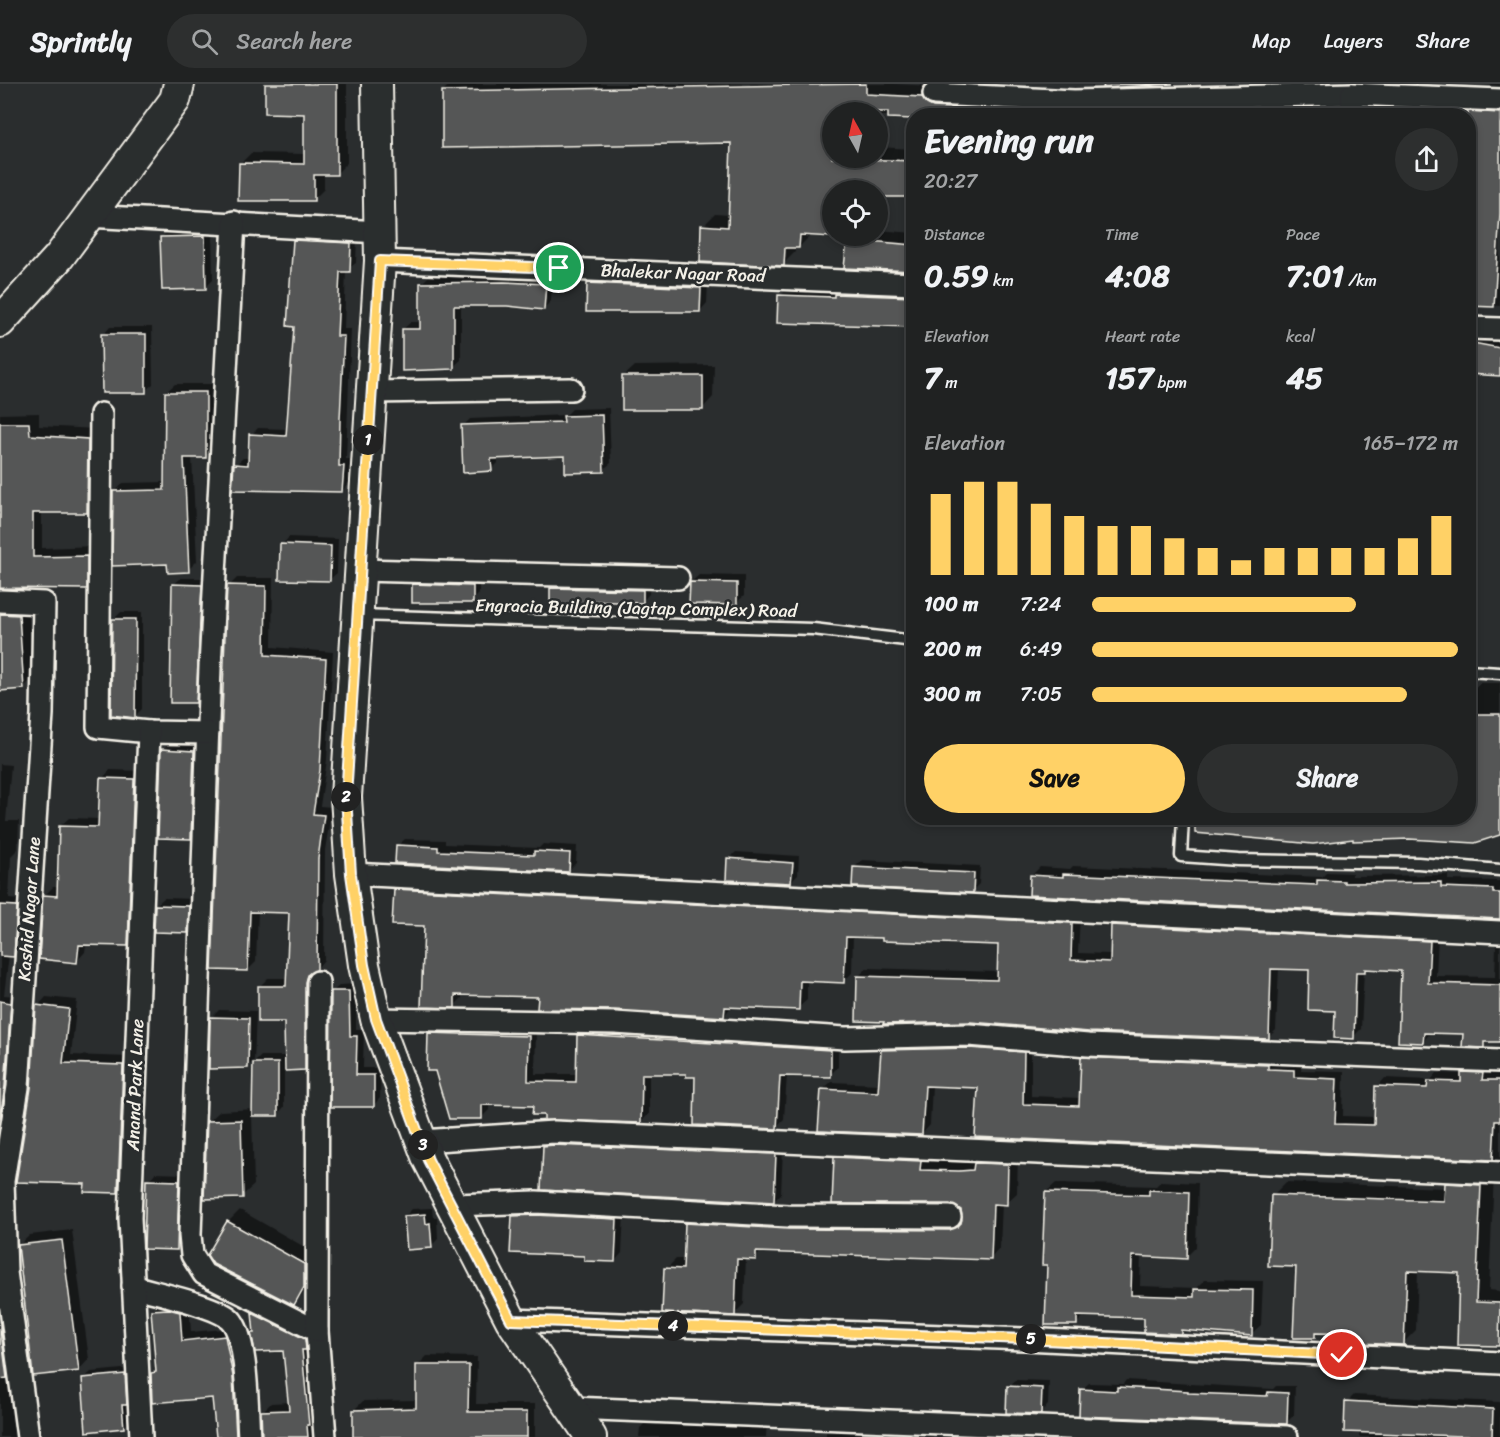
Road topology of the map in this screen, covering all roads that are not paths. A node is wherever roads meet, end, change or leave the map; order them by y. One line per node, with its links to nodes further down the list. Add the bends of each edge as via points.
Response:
1 (179, 84): 11 (street, via 175,100)
2 (377, 84): 13 (street)
3 (1074, 92): 6 (street); 9 (street)
4 (934, 94): 9 (street)
5 (1352, 94): 6 (street); 7 (street); 10 (street)
6 (1239, 99)
7 (1448, 99): 8 (street)
8 (1500, 100)
9 (967, 105)
10 (1351, 108)
11 (87, 216): 12 (street); 16 (street, via 59,257)
12 (234, 222): 13 (street); 30 (street)
13 (380, 232): 14 (street)
14 (380, 261): 15 (street, Bhalekar Nagar Road); 20 (street)
15 (906, 284)
16 (0, 322)
17 (1476, 328): 18 (street)
18 (1500, 329)
19 (571, 389): 20 (street)
20 (371, 392): 22 (street)
21 (101, 414): 29 (street, via 98,728)
22 (360, 570): 23 (street); 25 (street)
23 (678, 578)
24 (0, 601): 47 (street, Kashid Nagar Lane, via 44,603 41,725 18,1087 3,1181 6,1272)
25 (358, 615): 26 (lane, Engracia Building (Jagtap Complex) Road, via 813,629); 33 (street, via 346,797)
26 (906, 640)
27 (1476, 671): 28 (lane)
28 (1500, 672)
29 (149, 732): 30 (street); 42 (street, Anand Park Lane, via 130,1218)
30 (208, 733): 44 (street, via 192,1255 204,1274)
31 (1183, 825): 32 (lane, via 1181,856 1418,863)
32 (1500, 870)
33 (351, 874): 34 (street); 36 (street)
34 (1500, 932)
35 (318, 982): 44 (street)
36 (376, 1019): 37 (street, via 615,1023 845,1038 969,1035 1088,1045); 38 (street)
37 (1500, 1061)
38 (422, 1141): 39 (street, via 554,1132); 40 (street, via 428,1160)
39 (1500, 1173)
40 (454, 1205): 41 (street, via 536,1202 788,1216); 43 (street)
41 (950, 1217)
42 (133, 1286): 48 (street, Anand Park Lane); 49 (street, via 229,1318 241,1347)
43 (511, 1320): 45 (street, via 1025,1339); 46 (street)
44 (317, 1331): 50 (street)
45 (1500, 1363)
46 (571, 1408): 51 (street); 52 (street)
47 (28, 1437)
48 (141, 1437)
49 (249, 1437)
50 (324, 1437)
51 (591, 1437)
52 (1287, 1437)

